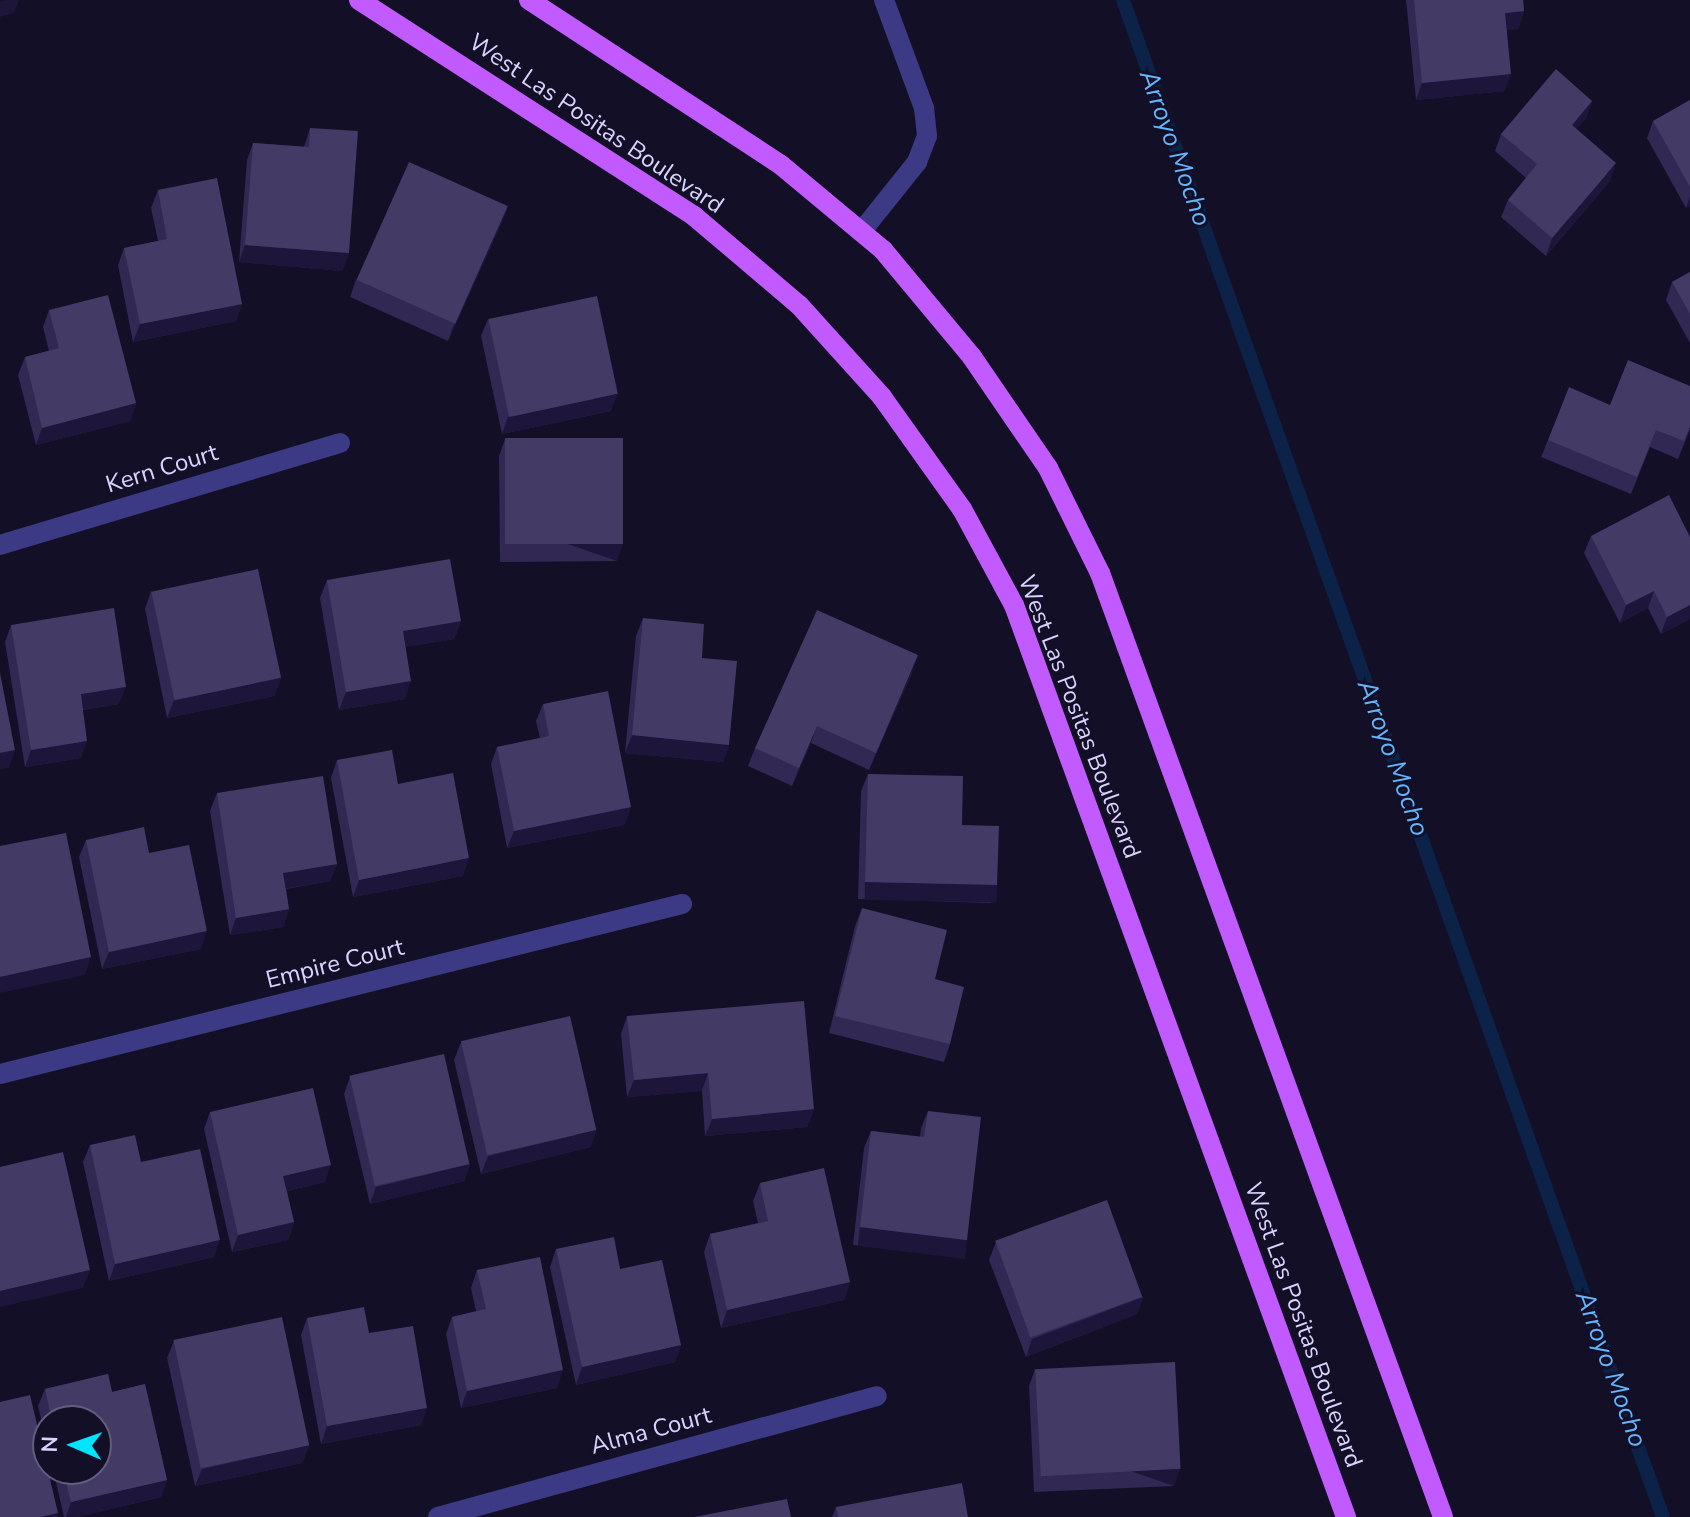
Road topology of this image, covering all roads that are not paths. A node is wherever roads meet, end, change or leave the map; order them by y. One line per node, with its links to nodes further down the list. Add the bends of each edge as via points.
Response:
1 (359, 0): 11 (main road, West Las Positas Boulevard, via 694,216 799,305 882,397 962,509 1014,605)
2 (529, 0): 4 (main road, via 781,165)
3 (884, 0): 4 (street, via 924,108 927,136 917,162)
4 (861, 232): 12 (main road, via 883,250 972,357 1048,468 1100,573)
5 (340, 443): 6 (street, Kern Court)
6 (0, 545)
7 (682, 904): 8 (street, Empire Court)
8 (0, 1074)
9 (877, 1396): 10 (street, Alma Court)
10 (438, 1517)
11 (1346, 1517)
12 (1443, 1517)

